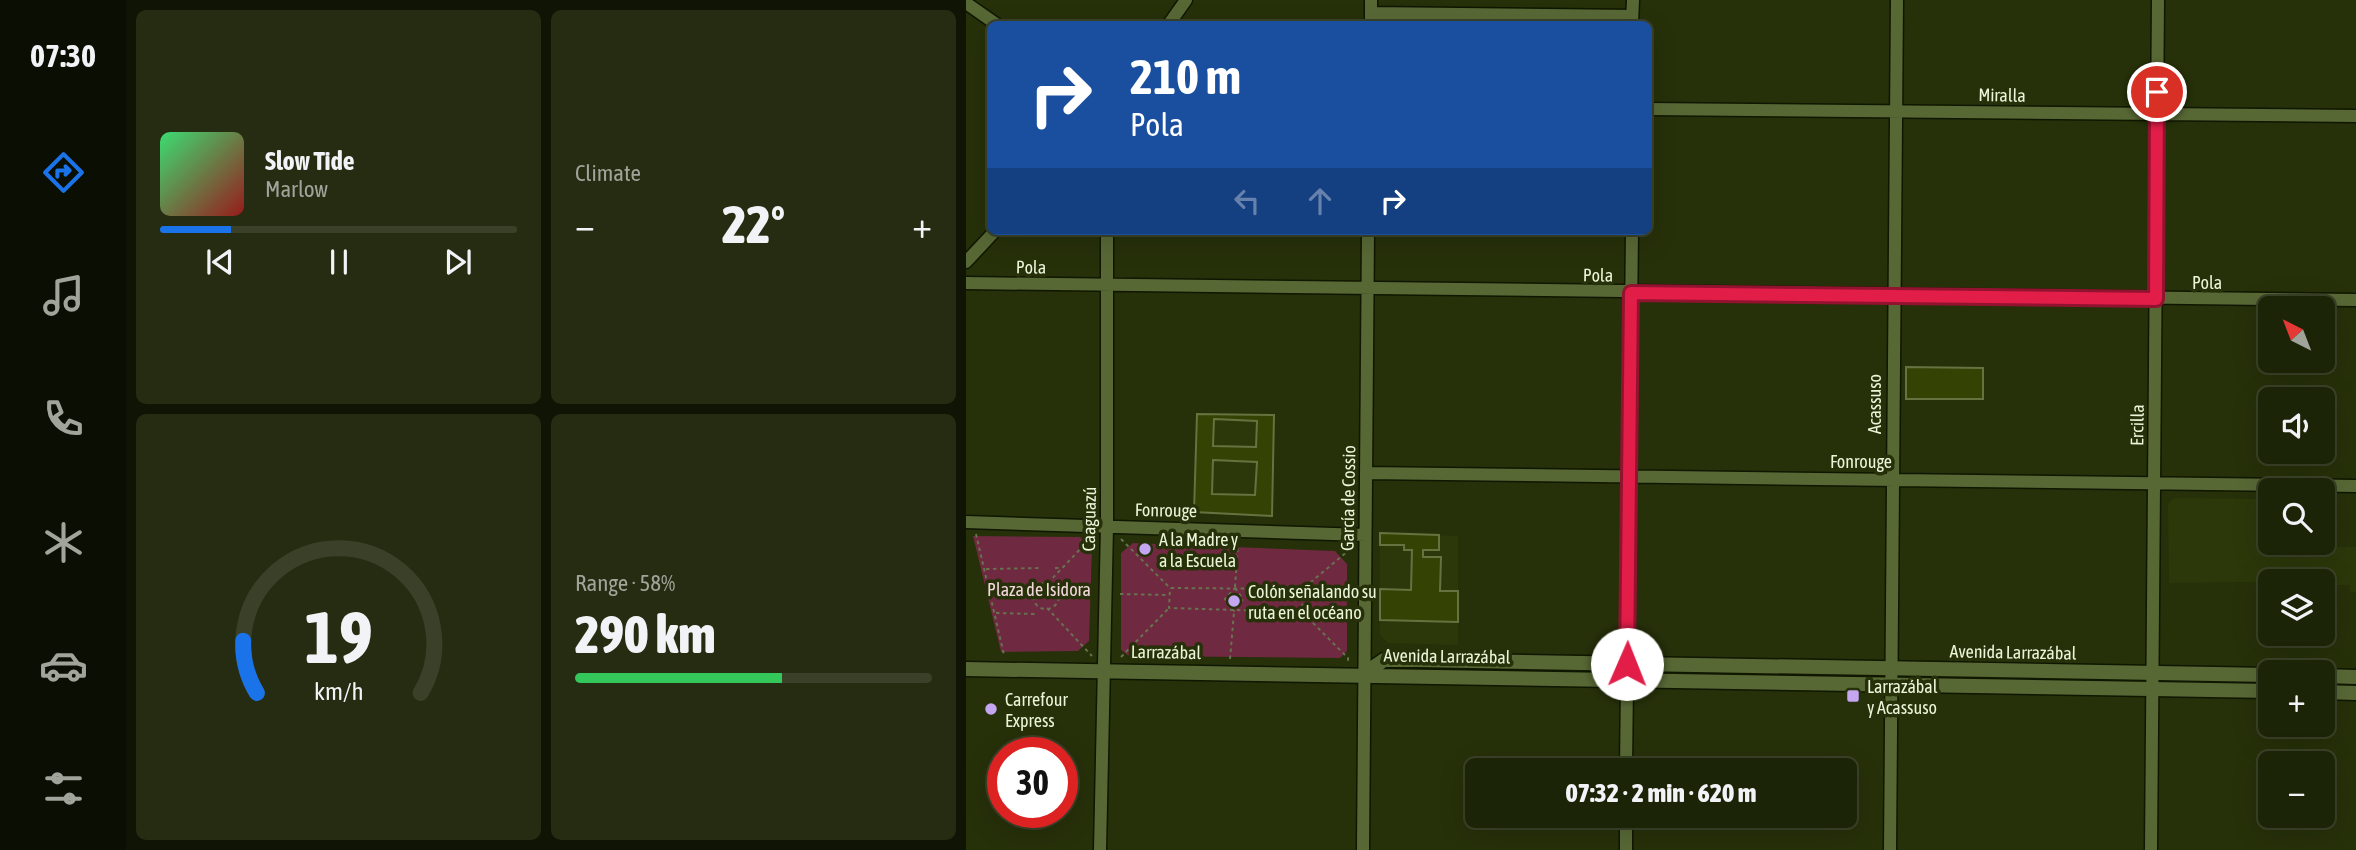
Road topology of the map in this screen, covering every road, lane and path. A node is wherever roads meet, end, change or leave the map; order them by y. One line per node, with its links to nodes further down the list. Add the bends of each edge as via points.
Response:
1 (1186, 0): 9 (street)
2 (1633, 0): 7 (street)
3 (1896, 0): 11 (street, Acassuso)
4 (2158, 0): 12 (street, Ercilla)
5 (966, 3): 8 (street)
6 (1371, 13): 7 (street)
7 (1632, 20)
8 (992, 21)
9 (1171, 21)
10 (1652, 109): 11 (street, Miralla)
11 (1895, 112): 12 (street, Miralla); 23 (street, Acassuso)
12 (2157, 115): 13 (street, Miralla); 24 (street, Ercilla)
13 (2356, 116)
14 (991, 235): 18 (street)
15 (1107, 235): 20 (street, Caaguazú)
16 (1368, 235): 21 (street, García de Cossio)
17 (1632, 235): 22 (street)
18 (966, 262)
19 (966, 283): 20 (street, Pola)
20 (1107, 286): 21 (street, Pola); 32 (street, Caaguazú)
21 (1367, 289): 22 (street, Pola); 26 (street, García de Cossio)
22 (1631, 293): 23 (street, Pola); 27 (street)
23 (1892, 296): 24 (street, Pola); 28 (street, Acassuso)
24 (2156, 299): 25 (street, Pola); 29 (street, Ercilla)
25 (2356, 300)
26 (1366, 473): 27 (street, Fonrouge); 36 (street, García de Cossio)
27 (1629, 477): 28 (street, Fonrouge); 59 (street)
28 (1892, 479): 29 (street, Fonrouge); 69 (street, Acassuso)
29 (2154, 482): 30 (street, Fonrouge); 63 (street, Ercilla)
30 (2356, 486)
31 (969, 522): 32 (street, Fonrouge); 41 (path)
32 (1107, 526): 33 (street, Fonrouge); 38 (street, Caaguazú)
33 (1122, 527): 34 (street, Fonrouge); 37 (path)
34 (1241, 530): 35 (street, Fonrouge); 45 (path)
35 (1349, 534): 36 (street, Fonrouge); 46 (path, via 1348,551)
36 (1365, 535): 66 (street, García de Cossio)
37 (1121, 541): 38 (path); 44 (path)
38 (1107, 543): 42 (path, via 1086,542); 62 (street, Caaguazú)
39 (1042, 568): 41 (path)
40 (1055, 568): 42 (path)
41 (985, 569): 55 (path)
42 (1062, 569): 43 (path)
43 (1048, 583): 50 (path, via 1040,584); 51 (path, via 1059,596 1055,605)
44 (1170, 588): 45 (path); 49 (path)
45 (1235, 588): 46 (path); 53 (path, via 1243,599); 53 (path, via 1225,598)
46 (1303, 589): 54 (path)
47 (1028, 594): 50 (path)
48 (1120, 594): 49 (path)
49 (1169, 595): 52 (path)
50 (1033, 596): 51 (path, via 1039,607)
51 (1047, 608): 58 (path)
52 (1169, 608): 53 (path); 62 (path)
53 (1234, 611): 54 (path); 64 (path)
54 (1302, 612): 65 (path, via 1348,658)
55 (995, 613): 56 (path); 61 (path)
56 (1035, 614)
57 (1048, 614): 58 (path)
58 (1054, 614): 62 (path)
59 (1627, 664): 66 (street, Avenida Larrazábal, via 1384,660); 69 (street, Avenida Larrazábal); 71 (street)
60 (966, 669): 61 (street, Larrazábal)
61 (1007, 670): 62 (street, Larrazábal)
62 (1103, 670): 64 (street, Larrazábal); 78 (street, Caaguazú)
63 (2151, 672): 67 (street, Avenida Larrazábal); 69 (street, Avenida Larrazábal); 72 (street, Ercilla)
64 (1230, 673): 65 (street, Larrazábal)
65 (1348, 673): 66 (street, Larrazábal)
66 (1364, 673): 71 (street, Avenida Larrazábal); 79 (street, García de Cossio)
67 (2258, 675)
68 (2335, 676): 70 (street)
69 (1890, 677): 71 (street, Avenida Larrazábal); 72 (street, Avenida Larrazábal); 81 (street, Acassuso)
70 (2356, 677)
71 (1627, 680): 76 (street)
72 (2151, 689): 73 (street, Avenida Larrazábal); 82 (street, Ercilla)
73 (2258, 691)
74 (2335, 692): 75 (street)
75 (2356, 693)
76 (1626, 758)
77 (1626, 828): 80 (street)
78 (1100, 850)
79 (1363, 850)
80 (1626, 850)
81 (1890, 850)
82 (2151, 850)

